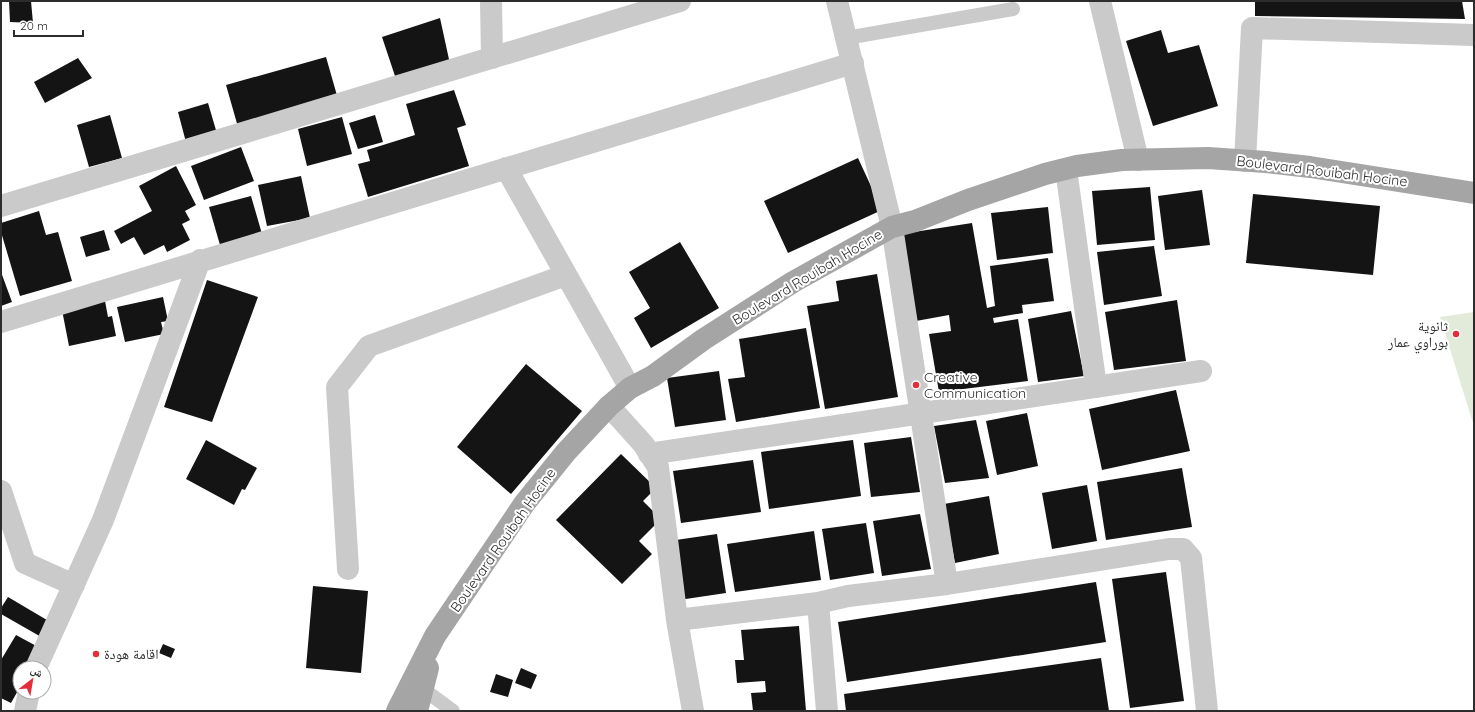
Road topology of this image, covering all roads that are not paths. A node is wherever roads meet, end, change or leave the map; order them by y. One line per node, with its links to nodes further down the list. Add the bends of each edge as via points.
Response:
1 (680, 1): 8 (street)
2 (837, 1): 7 (street)
3 (1100, 1): 10 (street)
4 (488, 2): 8 (street)
5 (1013, 8): 7 (lane)
6 (1474, 35): 11 (street, via 1252,28)
7 (846, 38): 9 (street)
8 (492, 58): 15 (street)
9 (853, 63): 12 (street); 16 (street)
10 (1138, 160): 11 (main road, Boulevard Rouibah Hocine, via 1208,158); 13 (main road, Boulevard Rouibah Hocine)
11 (1245, 161): 14 (main road, Boulevard Rouibah Hocine, via 1310,167)
12 (506, 168): 17 (street); 18 (street)
13 (1066, 169): 16 (main road, Boulevard Rouibah Hocine); 21 (street)
14 (1474, 193)
15 (1, 206)
16 (892, 227): 22 (main road, Boulevard Rouibah Hocine, via 793,282 704,339 653,376); 24 (street)
17 (200, 260): 19 (street); 29 (street, via 103,520)
18 (566, 275): 22 (street); 27 (street, via 369,346 337,387)
19 (1, 322)
20 (1201, 371): 21 (street)
21 (1096, 387): 24 (street)
22 (630, 388): 23 (main road, Boulevard Rouibah Hocine)
23 (609, 406): 25 (street); 32 (main road, Boulevard Rouibah Hocine, via 566,452 524,504)
24 (921, 414): 25 (street); 28 (street)
25 (650, 454): 31 (street, via 658,468)
26 (1, 491): 29 (street, via 25,563)
27 (348, 569)
28 (947, 584): 30 (street, via 848,596); 42 (street, via 1169,549 1183,549 1191,558)
29 (74, 585): 33 (street)
30 (818, 603): 31 (street); 41 (street)
31 (677, 620): 40 (street)
32 (435, 636): 34 (main road); 37 (main road)
33 (40, 660)
34 (423, 689): 38 (main road); 39 (lane)
35 (27, 700): 36 (street)
36 (25, 711)
37 (397, 711)
38 (417, 711)
39 (453, 711)
40 (693, 711)
41 (827, 711)
42 (1207, 711)

